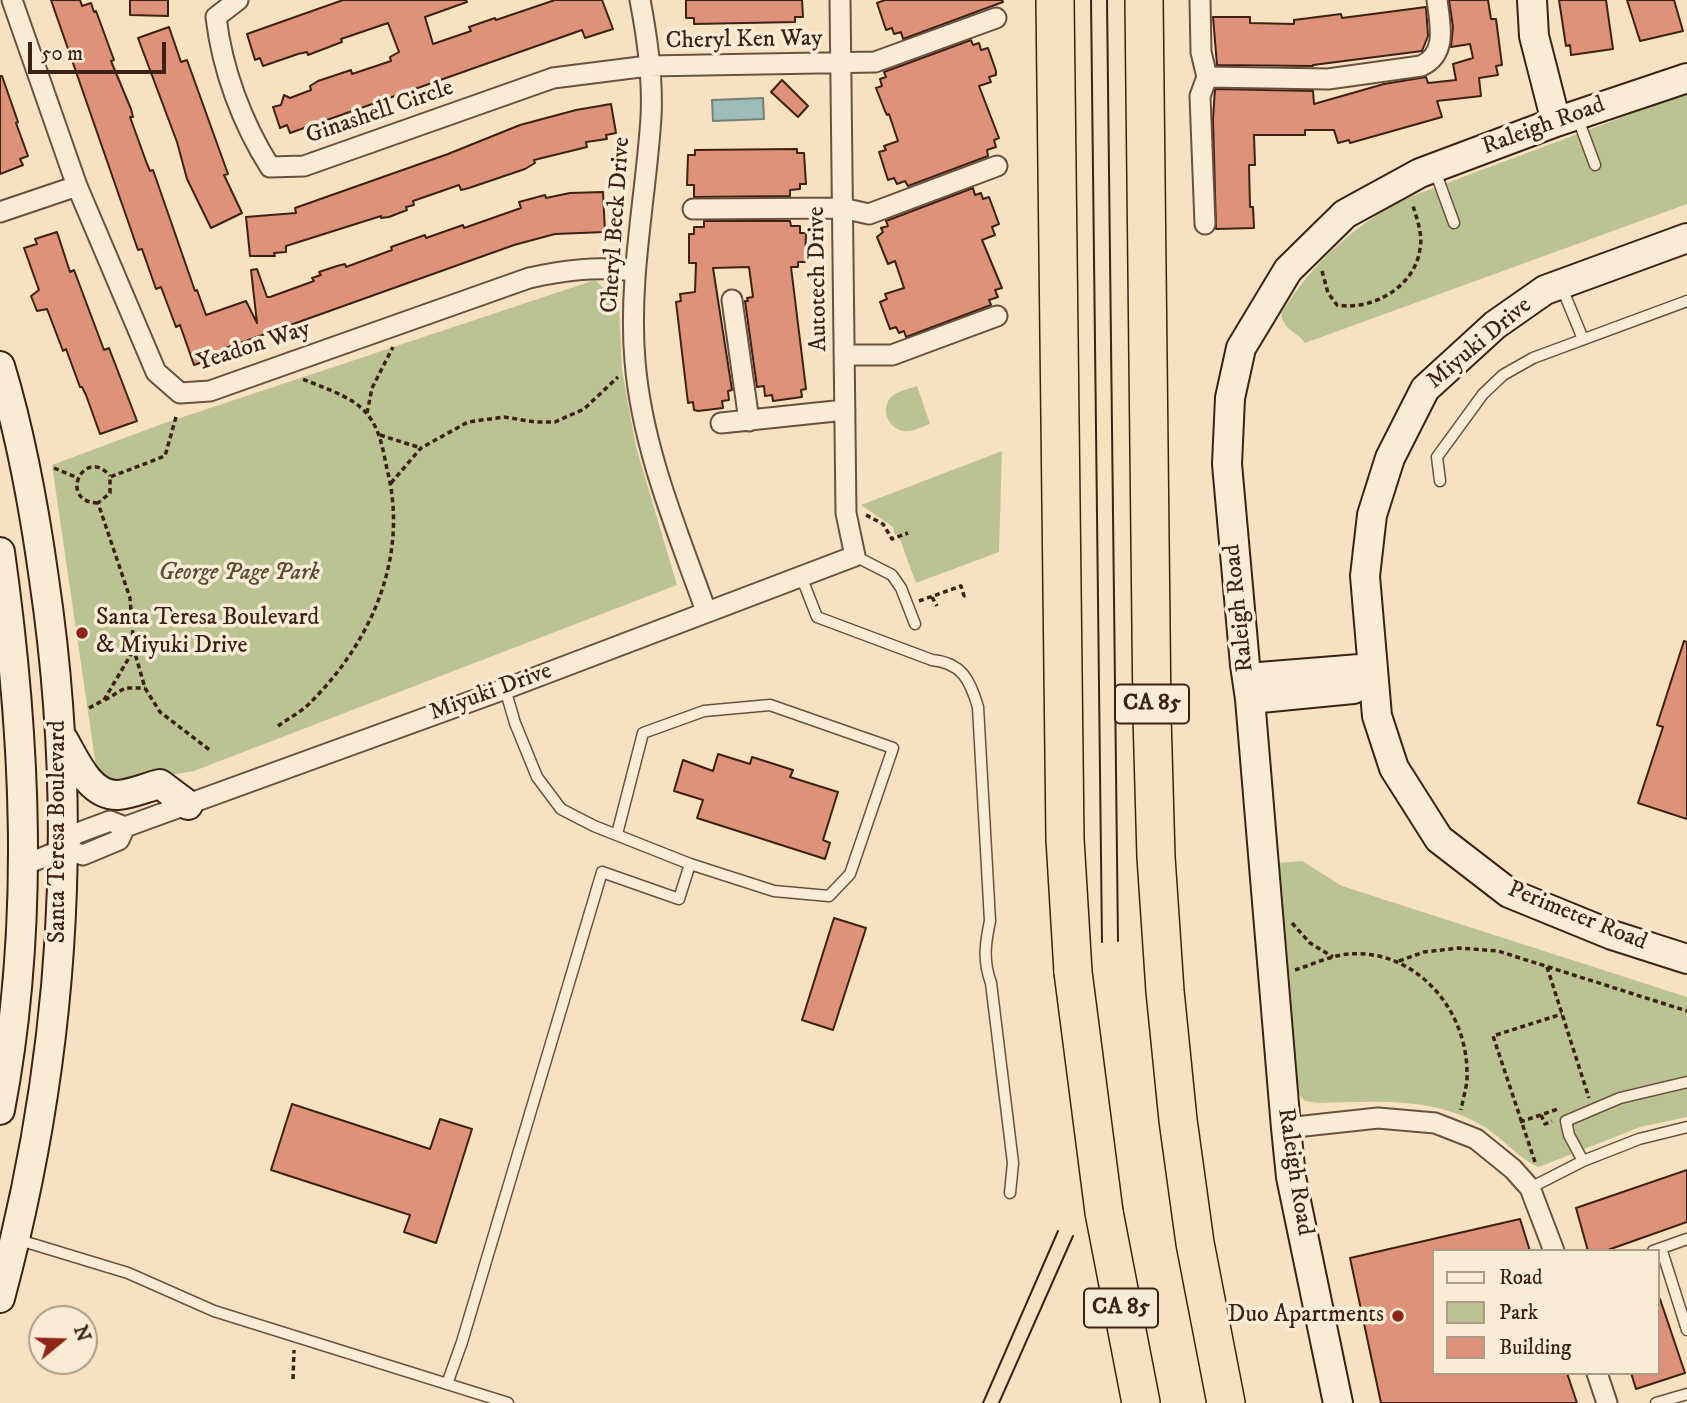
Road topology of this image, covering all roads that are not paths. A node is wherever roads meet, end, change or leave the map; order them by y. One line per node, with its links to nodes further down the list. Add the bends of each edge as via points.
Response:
1 (12, 0): 19 (street, Yeadon Way)
2 (238, 0): 12 (street, Ginashell Circle, via 216,17 220,48 252,139 270,167 304,166 553,78)
3 (640, 0): 12 (street, Cheryl Beck Drive)
4 (840, 0): 11 (street, Autotech Drive)
5 (1055, 0): 72 (highway, CA 85, bridge, via 1065,839 1073,972 1104,1212)
6 (1144, 0): 73 (highway, CA 85, via 1156,857 1178,1120 1195,1243)
7 (1200, 0): 13 (street, via 1201,52)
8 (1437, 0): 13 (street, via 1439,49 1421,66 1328,79)
9 (1532, 0): 15 (street, via 1534,36)
10 (996, 18): 11 (street, Cheryl Ken Way, via 875,62)
11 (841, 64): 12 (street, Cheryl Ken Way); 20 (street, Autotech Drive)
12 (648, 66): 26 (street, Cheryl Beck Drive, via 651,115)
13 (1207, 77): 24 (street, via 1200,96)
14 (1687, 78): 15 (street, Raleigh Road)
15 (1567, 118): 16 (lane); 18 (street, Raleigh Road)
16 (1595, 165)
17 (997, 166): 20 (street, via 869,214)
18 (1434, 167): 23 (lane); 44 (street, Raleigh Road, via 1345,214 1288,270 1241,348 1230,398 1227,464)
19 (77, 186): 22 (street); 26 (street, Yeadon Way, via 156,372 180,393 210,391 529,278 568,269)
20 (842, 208): 21 (street); 32 (street, Autotech Drive)
21 (693, 209)
22 (0, 212)
23 (1454, 223)
24 (1205, 224)
25 (1687, 238): 27 (street, Miyuki Drive)
26 (634, 271): 41 (street, Cheryl Beck Drive, via 635,361 648,442)
27 (1561, 284): 31 (lane); 43 (street, Miyuki Drive, via 1495,325 1425,389 1390,458 1372,515 1365,576)
28 (732, 300): 35 (street)
29 (1687, 301): 31 (lane)
30 (997, 316): 32 (street, via 892,355)
31 (1583, 339): 37 (lane, via 1533,358 1503,375 1483,394 1437,457)
32 (845, 355): 34 (street, Autotech Drive)
33 (0, 366): 46 (street, Santa Teresa Boulevard, via 36,518)
34 (845, 410): 35 (street); 39 (street, Autotech Drive, via 846,513)
35 (749, 421): 36 (street)
36 (721, 423)
37 (1440, 481)
38 (0, 552): 51 (street, Santa Teresa Boulevard, via 18,702)
39 (855, 556): 40 (street, Miyuki Drive); 42 (lane, via 892,575)
40 (801, 576): 41 (street, Miyuki Drive); 60 (lane, via 817,617 946,662 971,684 978,707 990,921 984,945 1013,1163)
41 (706, 611): 45 (street, Miyuki Drive)
42 (915, 624)
43 (1373, 678): 44 (street); 52 (street, Perimeter Road, via 1377,716 1394,768 1439,839 1509,893 1612,935)
44 (1248, 688): 57 (street, Raleigh Road)
45 (505, 689): 47 (street, Miyuki Drive); 48 (lane, via 537,777 561,809)
46 (62, 737): 47 (street, via 101,791 117,795 160,783); 49 (street, Santa Teresa Boulevard)
47 (188, 805): 49 (street, Miyuki Drive, via 125,827 110,821 94,826 75,834)
48 (617, 834): 50 (lane); 50 (lane, via 643,733 704,711 771,705 893,748 850,874 829,896 774,891)
49 (64, 849): 51 (street, Miyuki Drive); 61 (street, Santa Teresa Boulevard, via 53,1026 40,1124)
50 (690, 864): 69 (lane, via 679,898 602,872)
51 (24, 865): 53 (street, Santa Teresa Boulevard, via 18,973)
52 (1687, 959)
53 (3, 1078): 55 (street, Santa Teresa Boulevard)
54 (1687, 1082): 58 (lane, via 1620,1098 1566,1121)
55 (0, 1110)
56 (1687, 1127): 58 (lane, via 1639,1139)
57 (1286, 1128): 59 (street, via 1378,1118 1435,1123 1476,1139); 74 (street, Raleigh Road, via 1291,1177)
58 (1583, 1161): 59 (lane)
59 (1530, 1188): 63 (street)
60 (1010, 1193)
61 (16, 1239): 66 (street, Santa Teresa Boulevard); 69 (lane, via 128,1273 214,1311)
62 (1687, 1240): 64 (lane)
63 (1553, 1249)
64 (1657, 1249)
65 (1659, 1254): 67 (lane)
66 (0, 1298)
67 (1687, 1330)
68 (1598, 1375): 75 (street)
69 (447, 1384): 71 (lane)
70 (1687, 1394): 76 (lane)
71 (508, 1403)
72 (1141, 1403)
73 (1226, 1403)
74 (1338, 1403)
75 (1607, 1403)
76 (1656, 1403)

